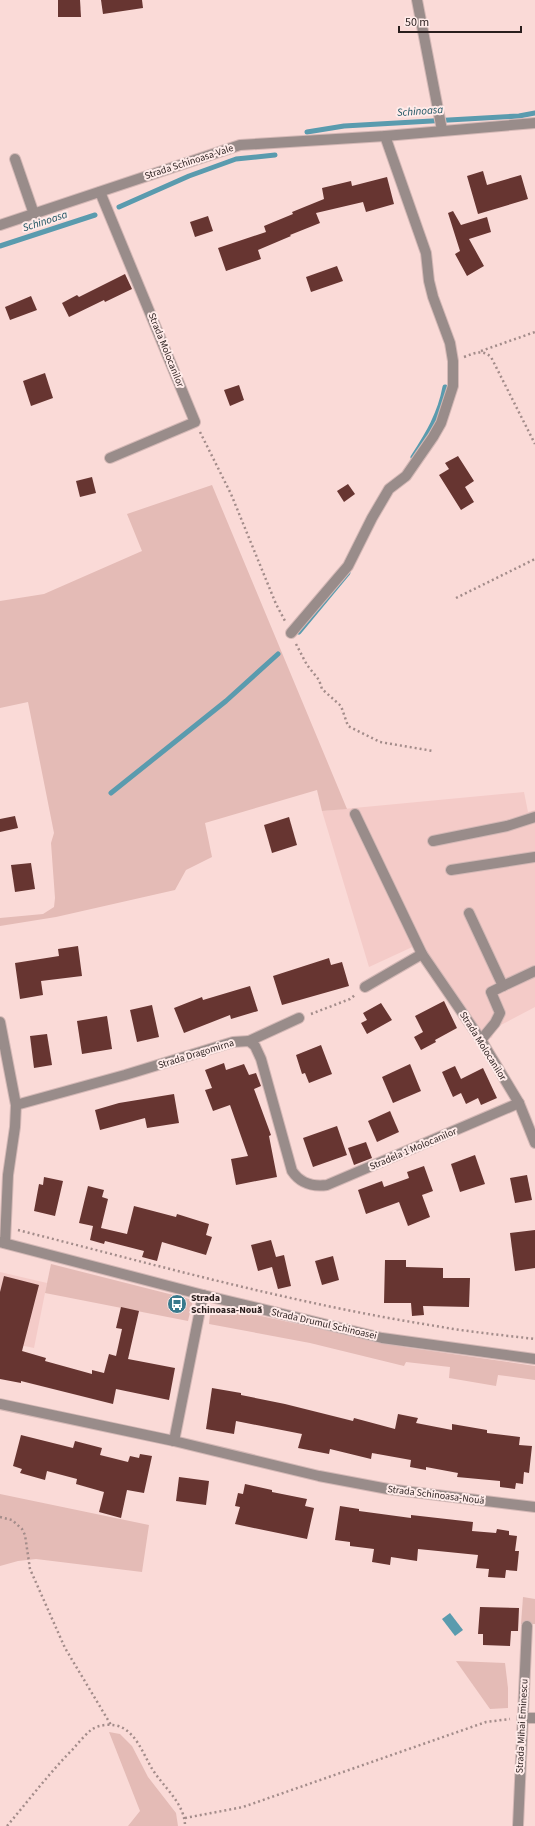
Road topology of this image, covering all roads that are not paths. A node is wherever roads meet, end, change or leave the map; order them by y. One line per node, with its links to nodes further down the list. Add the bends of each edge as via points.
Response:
1 (417, 0): 3 (street)
2 (535, 123): 3 (street, Strada Schinoasa-Vale)
3 (441, 128): 4 (street, Strada Schinoasa-Vale)
4 (386, 136): 6 (street, Strada Schinoasa-Vale, via 240,145); 10 (street, via 426,253 433,297 450,343 453,386 441,423 406,476 389,489 348,566)
5 (15, 159): 7 (street)
6 (100, 192): 7 (street, Strada Schinoasa-Vale); 9 (street, Strada Molocanilor, via 195,422)
7 (34, 214): 8 (street, Strada Schinoasa-Vale)
8 (0, 225)
9 (110, 458)
10 (291, 633)
11 (355, 814): 17 (street, Strada Molocanilor)
12 (535, 817): 13 (street, via 507,826)
13 (433, 842)
14 (535, 857): 15 (street)
15 (451, 870)
16 (469, 913): 19 (street)
17 (422, 954): 20 (street); 23 (street, Strada Molocanilor)
18 (535, 971): 19 (street)
19 (503, 986): 23 (street, via 491,992 500,1013)
20 (365, 987)
21 (299, 1018): 24 (street)
22 (0, 1022): 26 (street)
23 (481, 1040): 25 (street, Strada Molocanilor)
24 (249, 1041): 26 (street, Strada Dragomirna, via 233,1042); 28 (street, Strada Dragomirna, via 255,1046 261,1060 292,1171)
25 (519, 1103): 27 (street, Strada Molocanilor); 28 (street, Stradela 1 Molocanilor, via 327,1185)
26 (16, 1105): 29 (street)
27 (535, 1143)
28 (305, 1183)
29 (2, 1243): 30 (street, Strada Drumul Schinoasei)
30 (203, 1295): 31 (street, Strada Drumul Schinoasei, via 382,1338); 33 (street)
31 (535, 1359)
32 (0, 1404): 33 (street, Strada Schinoasa-Nouă)
33 (174, 1441): 34 (street, Strada Schinoasa-Nouă, via 319,1476 388,1489)
34 (535, 1507)
35 (527, 1626): 36 (street, Strada Mihai Eminescu)
36 (522, 1718): 37 (street); 38 (street, Strada Mihai Eminescu)
37 (535, 1718)
38 (518, 1826)

